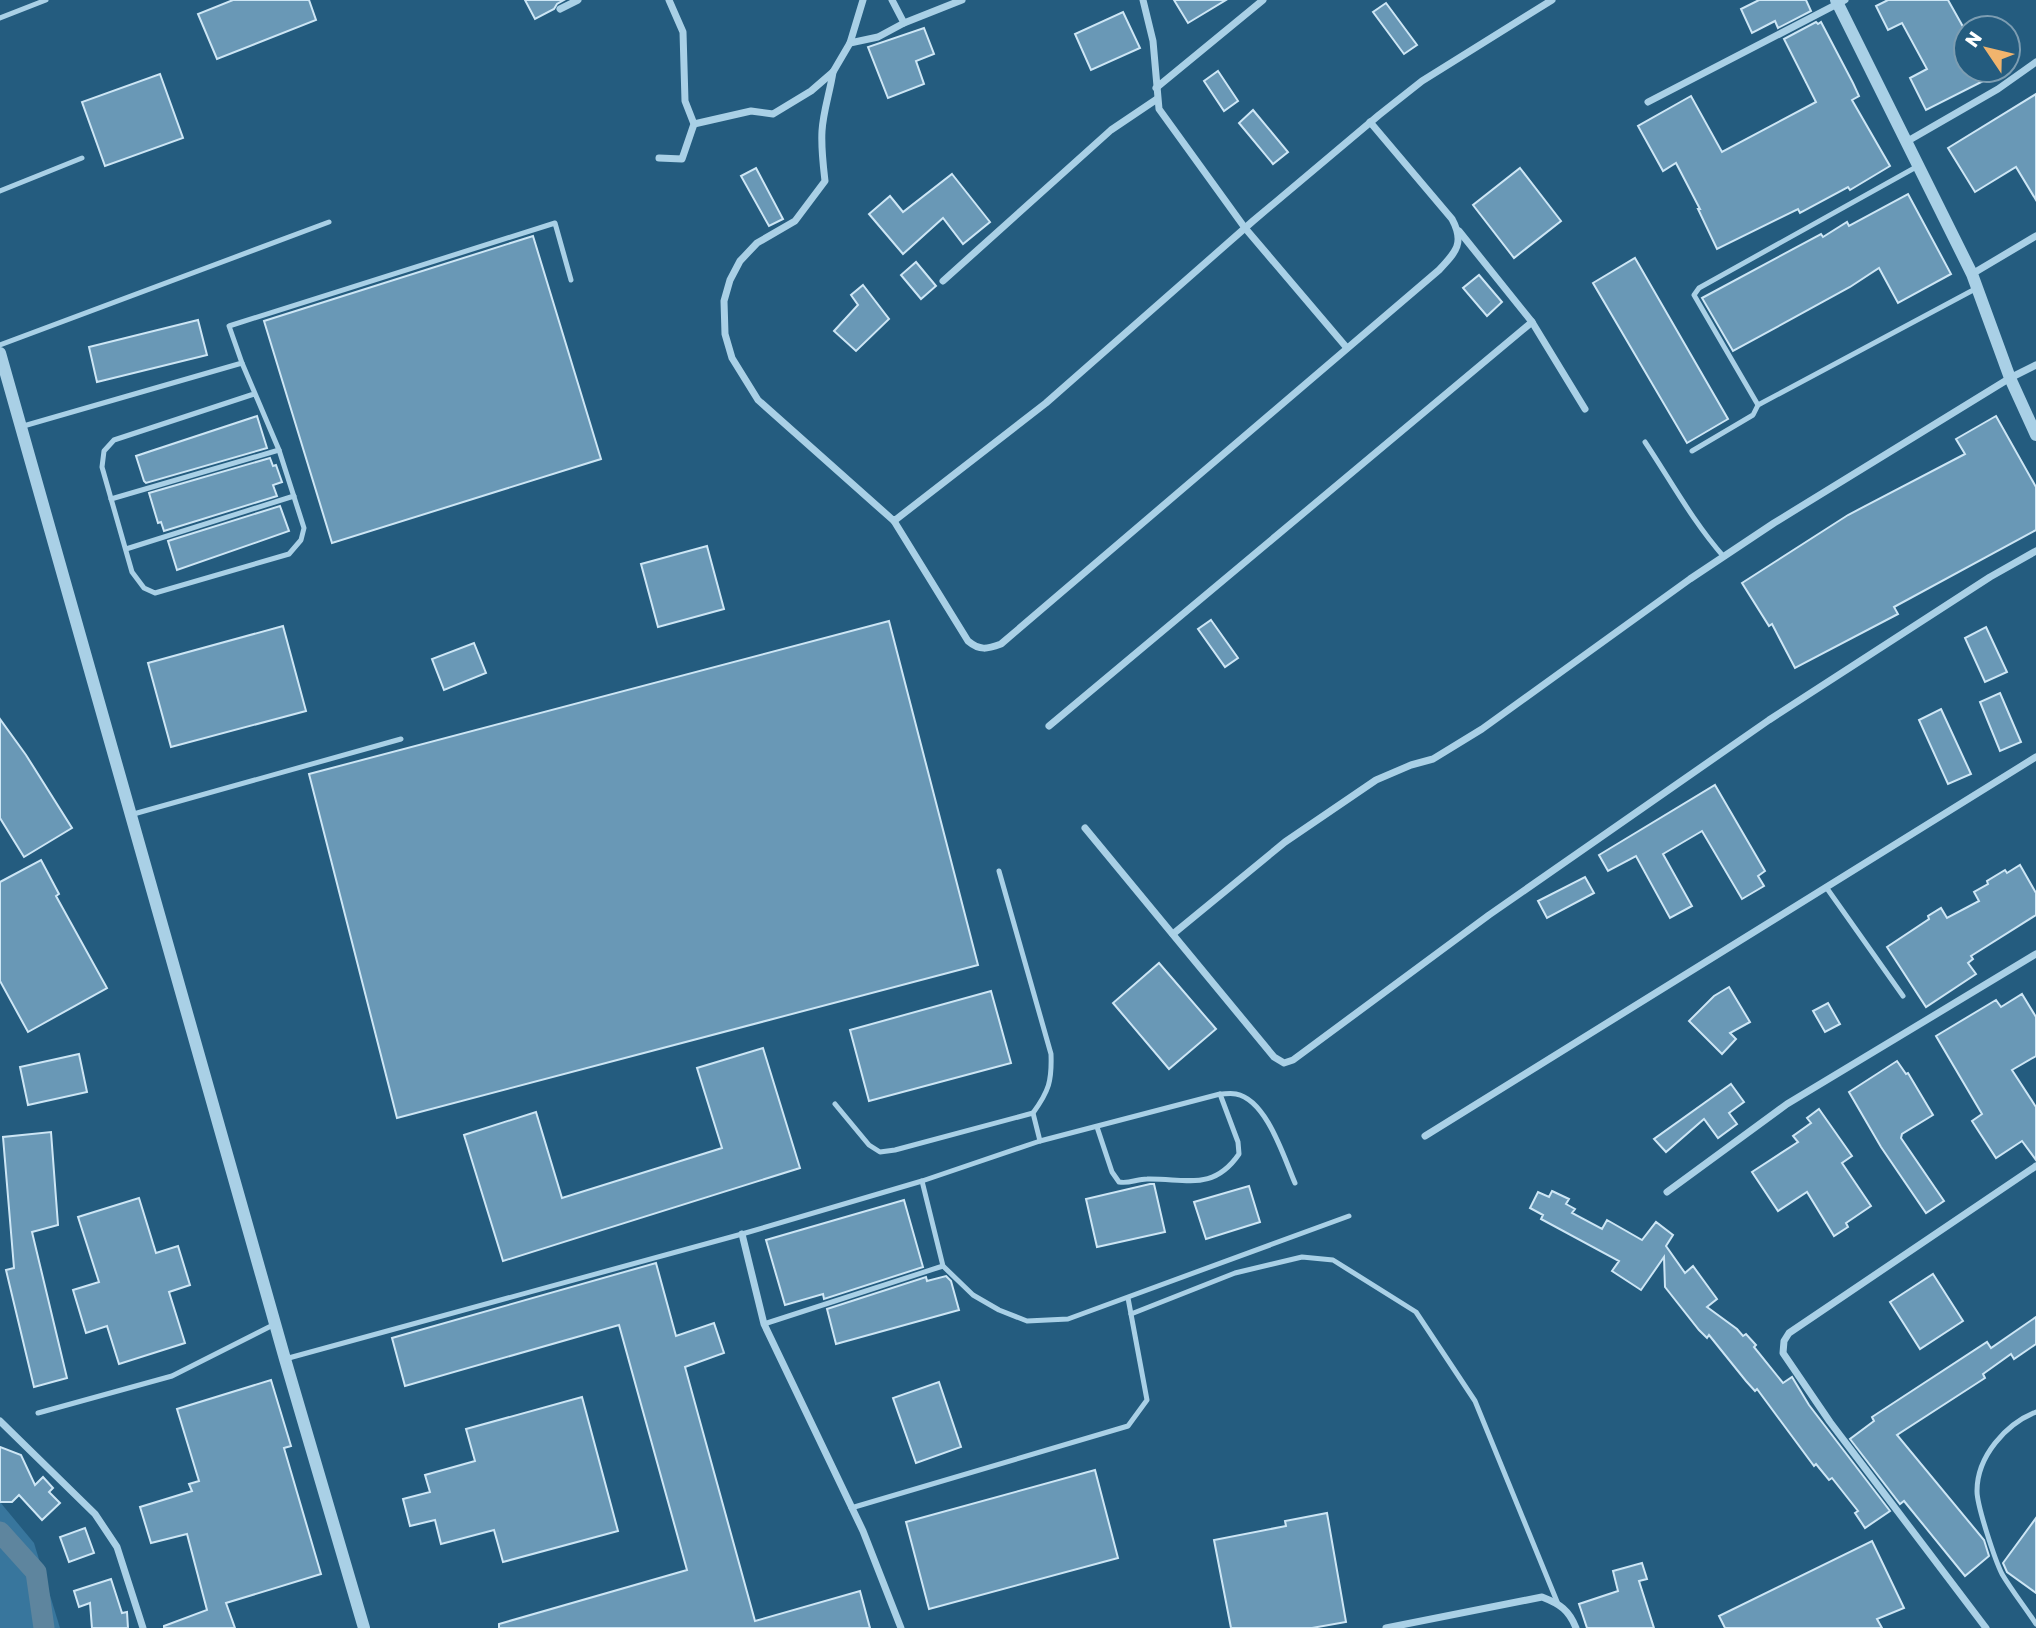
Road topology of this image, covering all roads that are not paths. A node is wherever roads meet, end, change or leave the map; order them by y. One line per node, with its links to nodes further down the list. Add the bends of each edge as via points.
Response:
1 (46, 0): 12 (lane)
2 (578, 0): 11 (street)
3 (669, 0): 21 (street, via 683,32 685,101)
4 (863, 0): 14 (street)
5 (892, 0): 13 (street)
6 (962, 0): 13 (street)
7 (1143, 0): 17 (street, via 1153,41)
8 (1263, 0): 17 (street)
9 (1552, 0): 20 (street, via 1422,81)
10 (1840, 2): 19 (street); 22 (street)
11 (560, 9)
12 (0, 18)
13 (904, 23): 14 (street, via 878,37)
14 (850, 43): 16 (street)
15 (2036, 62): 22 (street)
16 (832, 72): 21 (street, via 811,92 773,114 751,111); 52 (street, via 822,128 825,181 795,221 757,243 740,261 724,301 725,334 732,358 758,400)
17 (1156, 88): 18 (street)
18 (1157, 99): 28 (street, via 1169,126); 33 (street, via 1111,130)
19 (1648, 102)
20 (1370, 122): 28 (street); 29 (street)
21 (694, 124): 24 (street, via 682,159)
22 (1906, 143): 25 (street)
23 (82, 158): 26 (lane)
24 (659, 158)
25 (1917, 166): 31 (street); 43 (lane, via 1699,288 1694,295)
26 (0, 191)
27 (329, 222): 36 (lane)
28 (1245, 228): 37 (street); 52 (street, via 1046,403)
29 (1458, 230): 35 (street); 37 (street, via 1459,244 1447,261)
30 (2036, 236): 31 (street)
31 (1972, 274): 34 (street)
32 (571, 280): 39 (lane, via 555,223 229,326)
33 (943, 281)
34 (1977, 288): 41 (street); 43 (lane)
35 (1532, 322): 44 (street); 56 (street)
36 (0, 345)
37 (1347, 348): 52 (street, via 1001,644 986,650 968,641)
38 (0, 353): 45 (street)
39 (242, 363): 42 (lane); 45 (lane)
40 (2036, 365): 41 (street)
41 (2010, 378): 46 (street); 55 (street)
42 (254, 394): 48 (lane); 51 (lane, via 114,440 104,452 102,467)
43 (1758, 405): 49 (lane, via 1753,415)
44 (1585, 409)
45 (20, 427): 59 (street)
46 (2036, 435)
47 (1645, 442): 55 (lane, via 1700,530)
48 (279, 450): 50 (lane); 51 (lane)
49 (1692, 451)
50 (293, 496): 53 (lane); 53 (lane, via 304,528 289,554 155,593 144,588 132,572)
51 (111, 499): 53 (lane)
52 (894, 521)
53 (125, 548)
54 (2036, 551): 63 (street, via 1769,720 1489,915 1293,1060 1284,1063 1274,1057)
55 (1724, 557): 63 (street, via 1482,729 1433,759 1376,780 1285,842)
56 (1049, 726)
57 (401, 738): 59 (lane)
58 (2036, 757): 62 (street)
59 (130, 815): 81 (street)
60 (1085, 828): 63 (street)
61 (999, 871): 68 (lane, via 1051,1054 1052,1078)
62 (1826, 887): 65 (lane); 70 (street)
63 (1173, 934)
64 (2036, 954): 75 (street, via 1787,1104)
65 (1903, 996)
66 (1220, 1094): 69 (lane); 69 (lane, via 1239,1154 1229,1170 1208,1179 1119,1182); 74 (lane, via 1238,1094 1259,1108)
67 (835, 1104): 68 (lane, via 880,1152)
68 (1033, 1113): 71 (lane)
69 (1097, 1128): 71 (lane)
70 (1425, 1136)
71 (1040, 1141): 73 (lane)
72 (2036, 1166): 95 (street, via 1789,1333 1784,1341 1783,1353 1830,1422)
73 (922, 1181): 77 (lane); 78 (lane)
74 (1295, 1183)
75 (1667, 1192)
76 (1349, 1216): 79 (lane)
77 (742, 1234): 82 (street); 83 (lane)
78 (943, 1266): 79 (lane, via 973,1294 1027,1321 1068,1319); 82 (lane)
79 (1128, 1298): 80 (lane)
80 (1131, 1314): 87 (lane, via 1147,1399 1128,1426); 88 (lane, via 1235,1273 1302,1257 1333,1260 1416,1312 1475,1401)
81 (275, 1324): 83 (street); 85 (lane, via 172,1376)
82 (764, 1324): 87 (street)
83 (285, 1359): 91 (street)
84 (2036, 1412): 89 (lane, via 2000,1437 1984,1462 1977,1491 2000,1570)
85 (38, 1413)
86 (0, 1421): 90 (street, via 95,1514 117,1547)
87 (851, 1508): 92 (street)
88 (1558, 1604): 93 (street, via 1542,1597); 94 (street, via 1571,1614)
89 (2036, 1624)
90 (143, 1628)
91 (364, 1628)
92 (901, 1628)
93 (1388, 1628)
94 (1576, 1628)
95 (1986, 1628)

